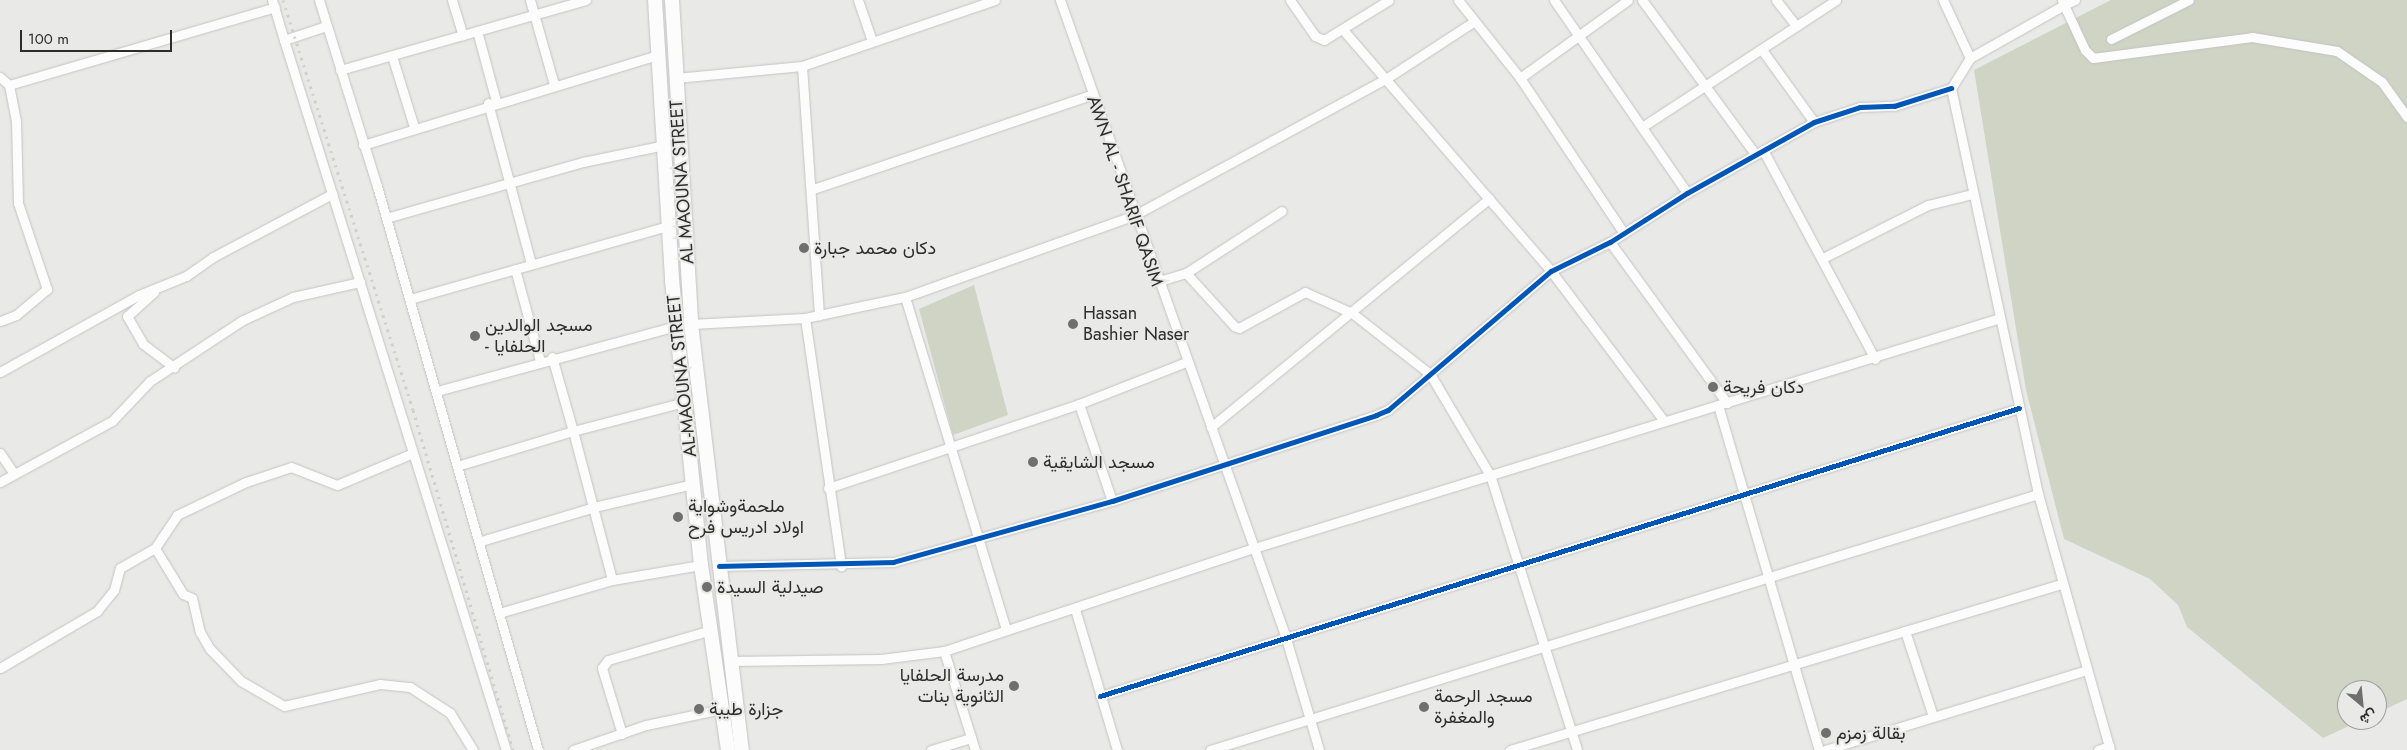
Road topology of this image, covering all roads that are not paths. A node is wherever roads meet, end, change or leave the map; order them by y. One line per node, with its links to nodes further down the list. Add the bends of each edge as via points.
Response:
1 (320, 0): 25 (street)
2 (452, 0): 29 (street)
3 (530, 0): 23 (street)
4 (586, 0): 23 (street)
5 (656, 0): 35 (highway, AL-MAOUNA STREET)
6 (672, 0): 41 (highway, AL MAOUNA STREET)
7 (858, 0): 33 (street)
8 (995, 0): 33 (street)
9 (1060, 0): 48 (street, AWN AL - SHARIF QASIM)
10 (1290, 0): 27 (street, via 1319,40)
11 (1389, 0): 27 (street)
12 (1458, 0): 24 (street)
13 (1554, 0): 30 (street)
14 (1628, 0): 30 (street)
15 (1642, 0): 46 (street)
16 (1776, 0): 26 (street)
17 (1836, 0): 26 (street)
18 (1943, 0): 37 (street)
19 (2075, 0): 21 (street)
20 (2189, 0): 31 (street)
21 (2063, 2): 37 (street); 50 (street, via 2085,50 2094,58 2252,37 2337,51 2382,82)
22 (274, 3): 32 (street); 45 (street)
23 (535, 15): 28 (street); 44 (street)
24 (1473, 22): 42 (street); 43 (street)
25 (326, 26): 32 (street); 39 (street)
26 (1796, 26): 34 (street)
27 (1344, 31): 43 (street)
28 (477, 32): 29 (street); 49 (street)
29 (462, 36): 36 (street)
30 (1578, 37): 42 (street); 53 (street)
31 (2111, 39)
32 (284, 40): 60 (street)
33 (872, 41): 38 (street)
34 (1762, 50): 46 (street); 51 (street)
35 (658, 55): 44 (street); 55 (highway, AL-MAOUNA STREET)
36 (392, 56): 39 (street); 52 (street)
37 (1970, 58): 47 (street)
38 (802, 66): 41 (street); 58 (street)
39 (340, 70): 54 (street)
40 (0, 77): 45 (street)
41 (675, 78): 84 (highway, AL MAOUNA STREET)
42 (1520, 78): 67 (street)
43 (1384, 80): 62 (street); 64 (street)
44 (554, 84): 49 (street)
45 (9, 85): 83 (street, via 18,144 18,202 48,289 16,315)
46 (1706, 85): 53 (street); 56 (street)
47 (1951, 88): 51 (street, via 1894,106 1860,107); 61 (street)
48 (1091, 95): 58 (street); 64 (street, AWN AL - SHARIF QASIM)
49 (492, 102): 52 (street); 57 (street)
50 (2407, 118)
51 (1814, 122): 56 (street)
52 (414, 127): 54 (street)
53 (1642, 127): 59 (street)
54 (363, 144): 65 (street)
55 (665, 144): 57 (street, via 583,162); 66 (highway, AL-MAOUNA STREET)
56 (1759, 152): 59 (street); 69 (street)
57 (508, 186): 65 (street); 70 (street)
58 (813, 189): 80 (street)
59 (1687, 193): 67 (street)
60 (332, 194): 74 (street); 76 (street)
61 (1972, 194): 69 (street, via 1928,205); 82 (street)
62 (1488, 199): 72 (street); 79 (street)
63 (1282, 211): 73 (street)
64 (1133, 216): 75 (street, AWN AL - SHARIF QASIM); 77 (street)
65 (386, 218): 78 (street)
66 (668, 226): 70 (street); 85 (highway, AL-MAOUNA STREET)
67 (1623, 232): 68 (street)
68 (1610, 242): 72 (street); 96 (street)
69 (1823, 258): 87 (street)
70 (531, 264): 71 (street)
71 (515, 270): 78 (street); 88 (street)
72 (1551, 271): 92 (street); 98 (street)
73 (1186, 273): 75 (street); 79 (street, via 1239,328 1304,292)
74 (360, 282): 90 (street, via 294,297 259,312); 103 (street)
75 (1156, 282): 89 (street, AWN AL - SHARIF QASIM)
76 (161, 286): 90 (street, via 127,316 143,344); 91 (street)
77 (904, 297): 80 (street); 101 (street)
78 (410, 300): 93 (street)
79 (1352, 314): 92 (street); 99 (street)
80 (819, 315): 81 (street)
81 (805, 318): 84 (street); 110 (street)
82 (1997, 319): 87 (street); 97 (street)
83 (0, 321)
84 (691, 324): 121 (highway, AL MAOUNA STREET)
85 (677, 326): 86 (street); 94 (highway, AL-MAOUNA STREET)
86 (552, 357): 88 (street); 100 (street)
87 (1875, 359): 96 (street)
88 (540, 361): 93 (street)
89 (1186, 362): 95 (street); 99 (street, AWN AL - SHARIF QASIM)
90 (174, 367): 106 (street, via 127,401 112,421)
91 (0, 372)
92 (1430, 374): 104 (street, via 1376,415); 107 (street)
93 (437, 392): 105 (street)
94 (684, 402): 100 (street); 109 (highway, AL-MAOUNA STREET)
95 (1079, 404): 101 (street); 113 (street)
96 (1723, 404): 98 (street); 111 (street)
97 (2019, 408): 111 (street); 112 (street)
98 (1664, 421): 107 (street)
99 (1211, 427): 104 (street, AWN AL - SHARIF QASIM)
100 (573, 430): 105 (street); 114 (street)
101 (951, 447): 110 (street); 115 (street)
102 (0, 453): 106 (street)
103 (413, 453): 117 (street, via 337,485 299,467 246,482 177,515); 147 (street)
104 (1224, 464): 113 (street); 118 (street, AWN AL - SHARIF QASIM)
105 (457, 466): 116 (street)
106 (14, 474): 108 (street)
107 (1490, 474): 118 (street); 120 (street)
108 (0, 482)
109 (693, 484): 114 (street); 119 (highway, AL-MAOUNA STREET)
110 (828, 488): 122 (street)
111 (1742, 494): 120 (street); 123 (street)
112 (2038, 494): 123 (street); 125 (street)
113 (1112, 501): 115 (street)
114 (594, 507): 116 (street); 124 (street)
115 (980, 539): 122 (street, via 883,564); 128 (street)
116 (481, 541): 127 (street)
117 (155, 548): 136 (street, via 120,568 110,596 81,624); 146 (street, via 183,594 192,598 200,632 210,650 241,681 284,706 380,684 410,687 450,713)
118 (1251, 549): 126 (street); 131 (street, AWN AL - SHARIF QASIM)
119 (701, 565): 124 (street); 129 (highway, AL-MAOUNA STREET)
120 (1519, 565): 131 (street); 132 (street)
121 (719, 566): 122 (street); 134 (highway, AL MAOUNA STREET)
122 (841, 566)
123 (1769, 576): 132 (street); 135 (street)
124 (612, 580): 127 (street)
125 (2061, 584): 130 (street); 137 (street)
126 (1075, 609): 128 (street); 138 (street)
127 (499, 612): 148 (street)
128 (1006, 629): 133 (street)
129 (711, 630): 139 (highway, AL-MAOUNA STREET); 143 (street, via 608,660 602,668)
130 (1906, 631): 135 (street); 140 (street)
131 (1285, 636): 138 (street); 141 (street, AWN AL - SHARIF QASIM)
132 (1543, 645): 141 (street); 142 (street)
133 (944, 651): 134 (street, via 881,659); 144 (street)
134 (731, 661): 151 (highway, AL MAOUNA STREET)
135 (1794, 665): 142 (street); 159 (street)
136 (0, 668)
137 (2086, 670): 140 (street); 145 (street)
138 (1100, 696): 154 (street)
139 (722, 709): 143 (street); 150 (highway, AL-MAOUNA STREET)
140 (1933, 716): 160 (street)
141 (1309, 719): 155 (street); 156 (street, AWN AL - SHARIF QASIM)
142 (1571, 730): 157 (street); 158 (street)
143 (622, 734): 149 (street)
144 (971, 738): 152 (street); 153 (street)
145 (2109, 748): 161 (street)
146 (473, 750)
147 (506, 750)
148 (538, 750)
149 (573, 750)
150 (728, 750)
151 (742, 750)
152 (931, 750)
153 (975, 750)
154 (1117, 750)
155 (1210, 750)
156 (1319, 750)
157 (1510, 750)
158 (1577, 750)
159 (1819, 750)
160 (1825, 750)
161 (2098, 750)

